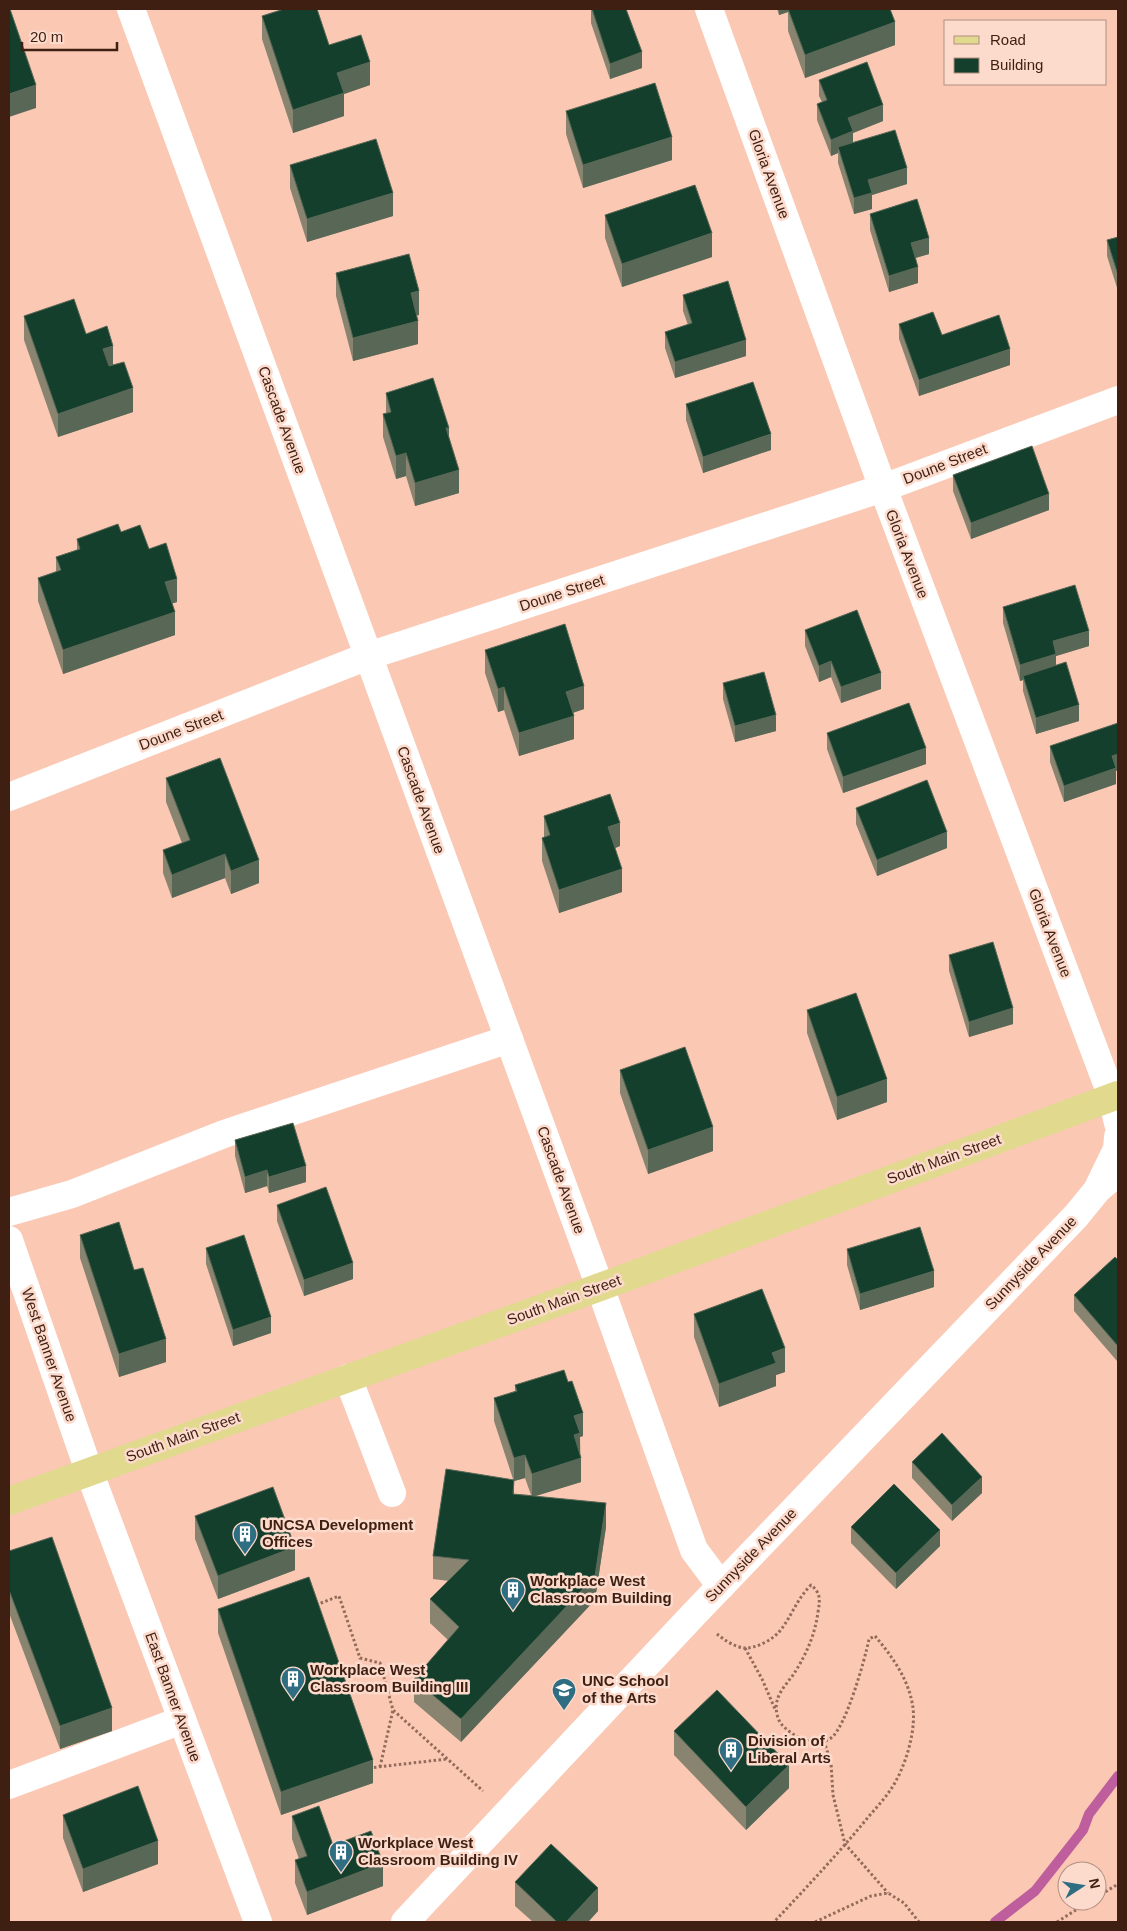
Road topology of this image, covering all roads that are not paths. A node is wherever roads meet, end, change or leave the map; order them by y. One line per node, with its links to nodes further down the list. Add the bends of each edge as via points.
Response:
1 (131, 9): 5 (street, Cascade Avenue)
2 (709, 9): 4 (street, Gloria Avenue)
3 (1118, 400): 4 (street, Doune Street)
4 (883, 488): 5 (street, Doune Street); 8 (street, Gloria Avenue)
5 (368, 656): 6 (street, Doune Street); 7 (street, Cascade Avenue)
6 (9, 797)
7 (509, 1039): 11 (street, via 224,1134 72,1194); 13 (street, Cascade Avenue)
8 (1116, 1105): 13 (main road, South Main Street)
9 (1118, 1137): 10 (street, Sunnyside Avenue)
10 (1108, 1180): 18 (street, Sunnyside Avenue)
11 (9, 1212)
12 (9, 1240): 15 (street, West Banner Avenue)
13 (600, 1287): 14 (main road, South Main Street); 18 (street, Cascade Avenue, via 694,1550)
14 (348, 1378): 15 (main road, South Main Street); 16 (street)
15 (89, 1471): 17 (main road, South Main Street); 19 (street, East Banner Avenue)
16 (392, 1493)
17 (9, 1501)
18 (721, 1586): 22 (street, Sunnyside Avenue)
19 (182, 1720): 20 (street); 21 (street, East Banner Avenue)
20 (9, 1784)
21 (258, 1922)
22 (405, 1922)

